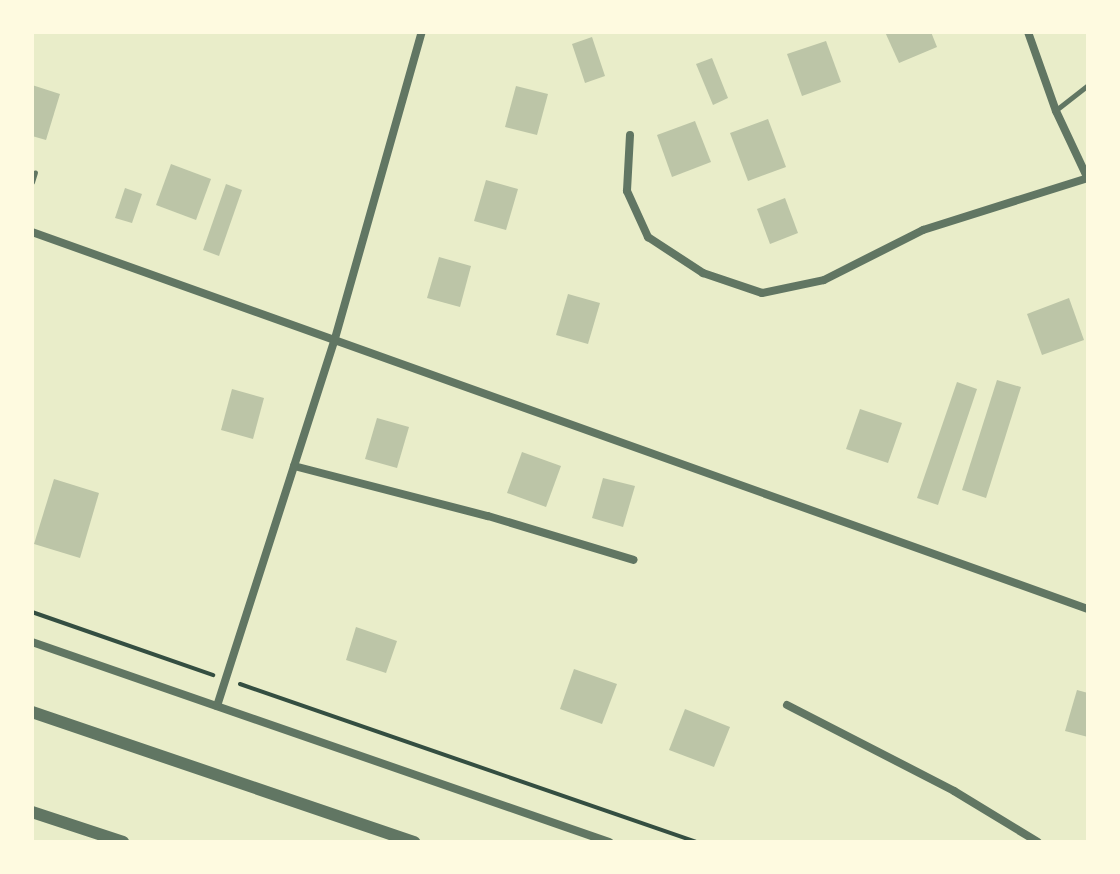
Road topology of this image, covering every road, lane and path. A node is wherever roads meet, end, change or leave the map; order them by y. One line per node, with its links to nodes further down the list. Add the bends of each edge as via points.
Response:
1 (422, 32): 10 (street)
2 (1028, 32): 4 (street)
3 (1088, 85): 4 (lane)
4 (1056, 111): 7 (street)
5 (630, 135): 7 (street, via 627,191 648,237 703,273 762,293 824,280 923,230)
6 (35, 172): 8 (lane)
7 (1088, 179)
8 (32, 182)
9 (32, 232): 10 (street)
10 (334, 342): 11 (street); 13 (street)
11 (294, 466): 12 (street); 16 (street)
12 (634, 560)
13 (1088, 609)
14 (32, 612): 16 (path)
15 (32, 642): 18 (street)
16 (225, 679): 18 (street); 24 (path)
17 (787, 705): 25 (street, via 954,791)
18 (217, 706): 23 (street)
19 (32, 712): 22 (street)
20 (32, 812): 21 (street)
21 (123, 842)
22 (414, 842)
23 (609, 842)
24 (695, 842)
25 (1038, 842)

